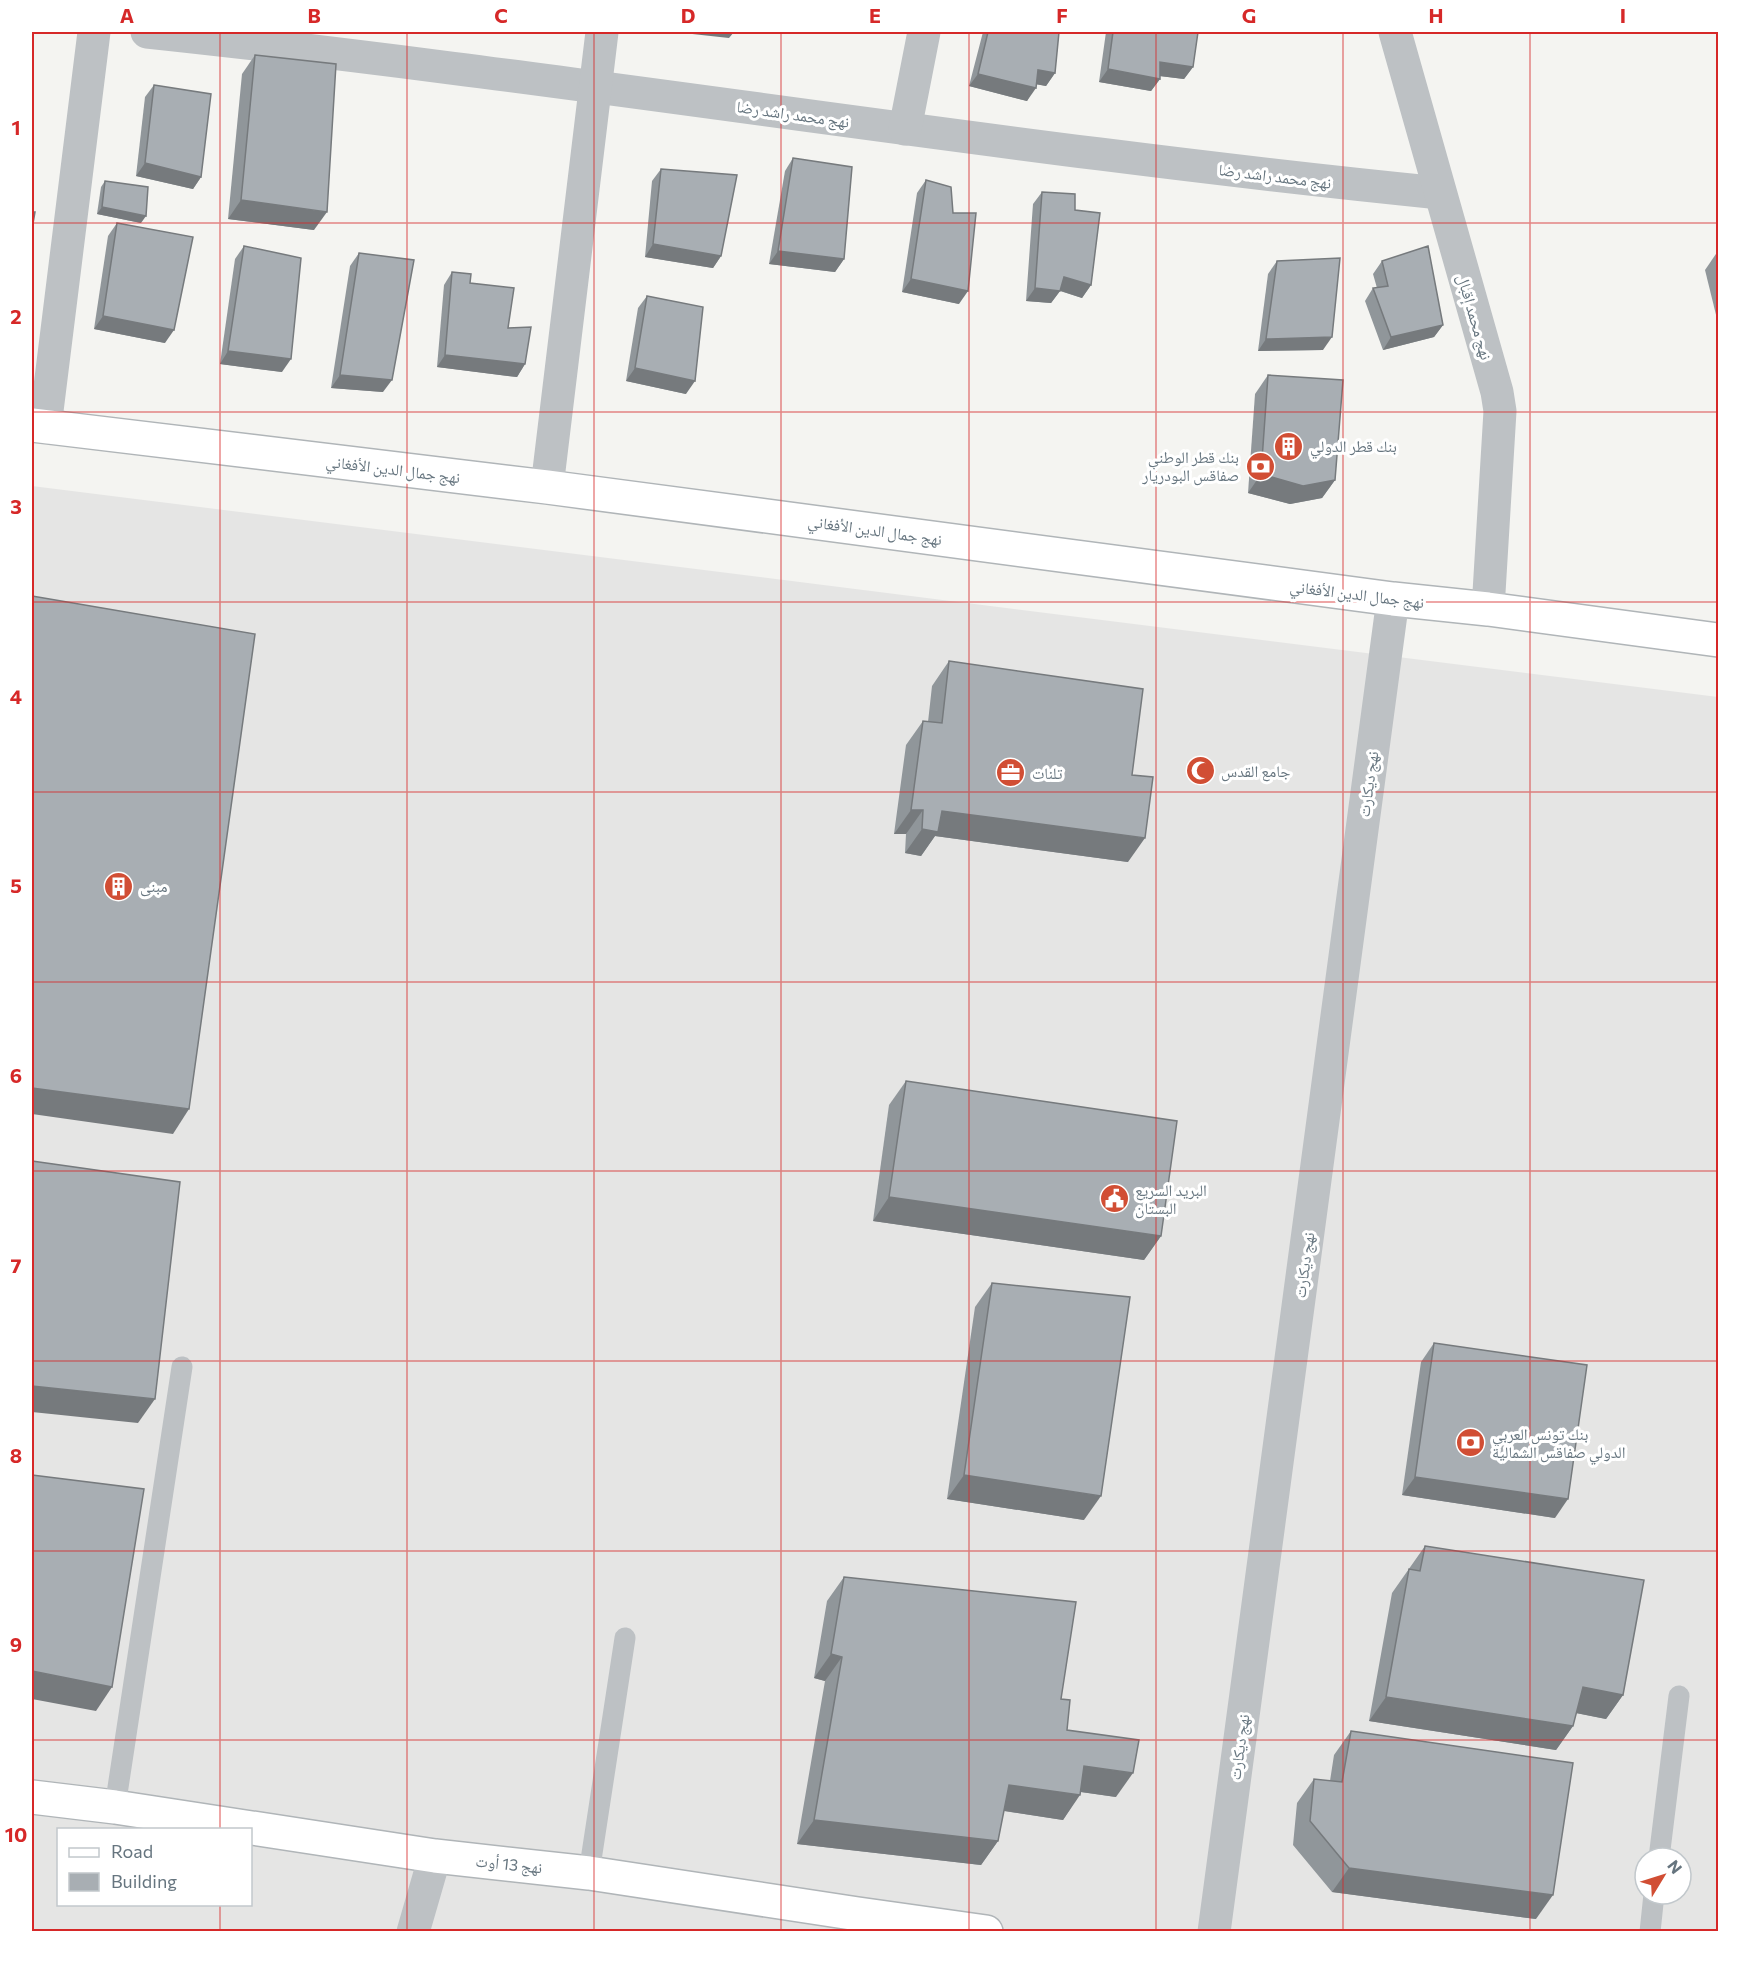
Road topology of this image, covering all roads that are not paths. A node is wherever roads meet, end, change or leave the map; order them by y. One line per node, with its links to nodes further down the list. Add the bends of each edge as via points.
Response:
1 (94, 32): 10 (street)
2 (147, 32): 6 (street, نهج محمد راشد رضا)
3 (602, 32): 7 (street)
4 (924, 32): 8 (street)
5 (1395, 32): 9 (street, نهج محمد إقبال)
6 (298, 40): 7 (street, نهج محمد راشد رضا)
7 (595, 87): 8 (street, نهج محمد راشد رضا); 11 (street)
8 (904, 129): 9 (street, نهج محمد راشد رضا, via 1170,164)
9 (1440, 193): 13 (street, نهج محمد إقبال, via 1500,411)
10 (38, 426): 11 (main road, نهج جمال الدين الأفغاني)
11 (547, 487): 12 (main road, نهج جمال الدين الأفغاني)
12 (1393, 599): 13 (main road, نهج جمال الدين الأفغاني); 27 (street, نهج ديكارت)
13 (1488, 609): 14 (main road, نهج جمال الدين الأفغاني)
14 (1719, 640)
15 (182, 1367): 19 (lane)
16 (625, 1638): 22 (lane)
17 (1679, 1696): 20 (lane)
18 (32, 1797): 19 (main road, نهج 13 أوت)
19 (115, 1807): 21 (main road, نهج 13 أوت)
20 (1660, 1846)
21 (435, 1856): 22 (main road, نهج 13 أوت); 25 (street)
22 (590, 1873): 24 (main road, نهج 13 أوت)
23 (1653, 1906): 28 (lane)
24 (863, 1923): 26 (main road, نهج 13 أوت)
25 (413, 1932)
26 (986, 1932)
27 (1214, 1932)
28 (1650, 1932)

